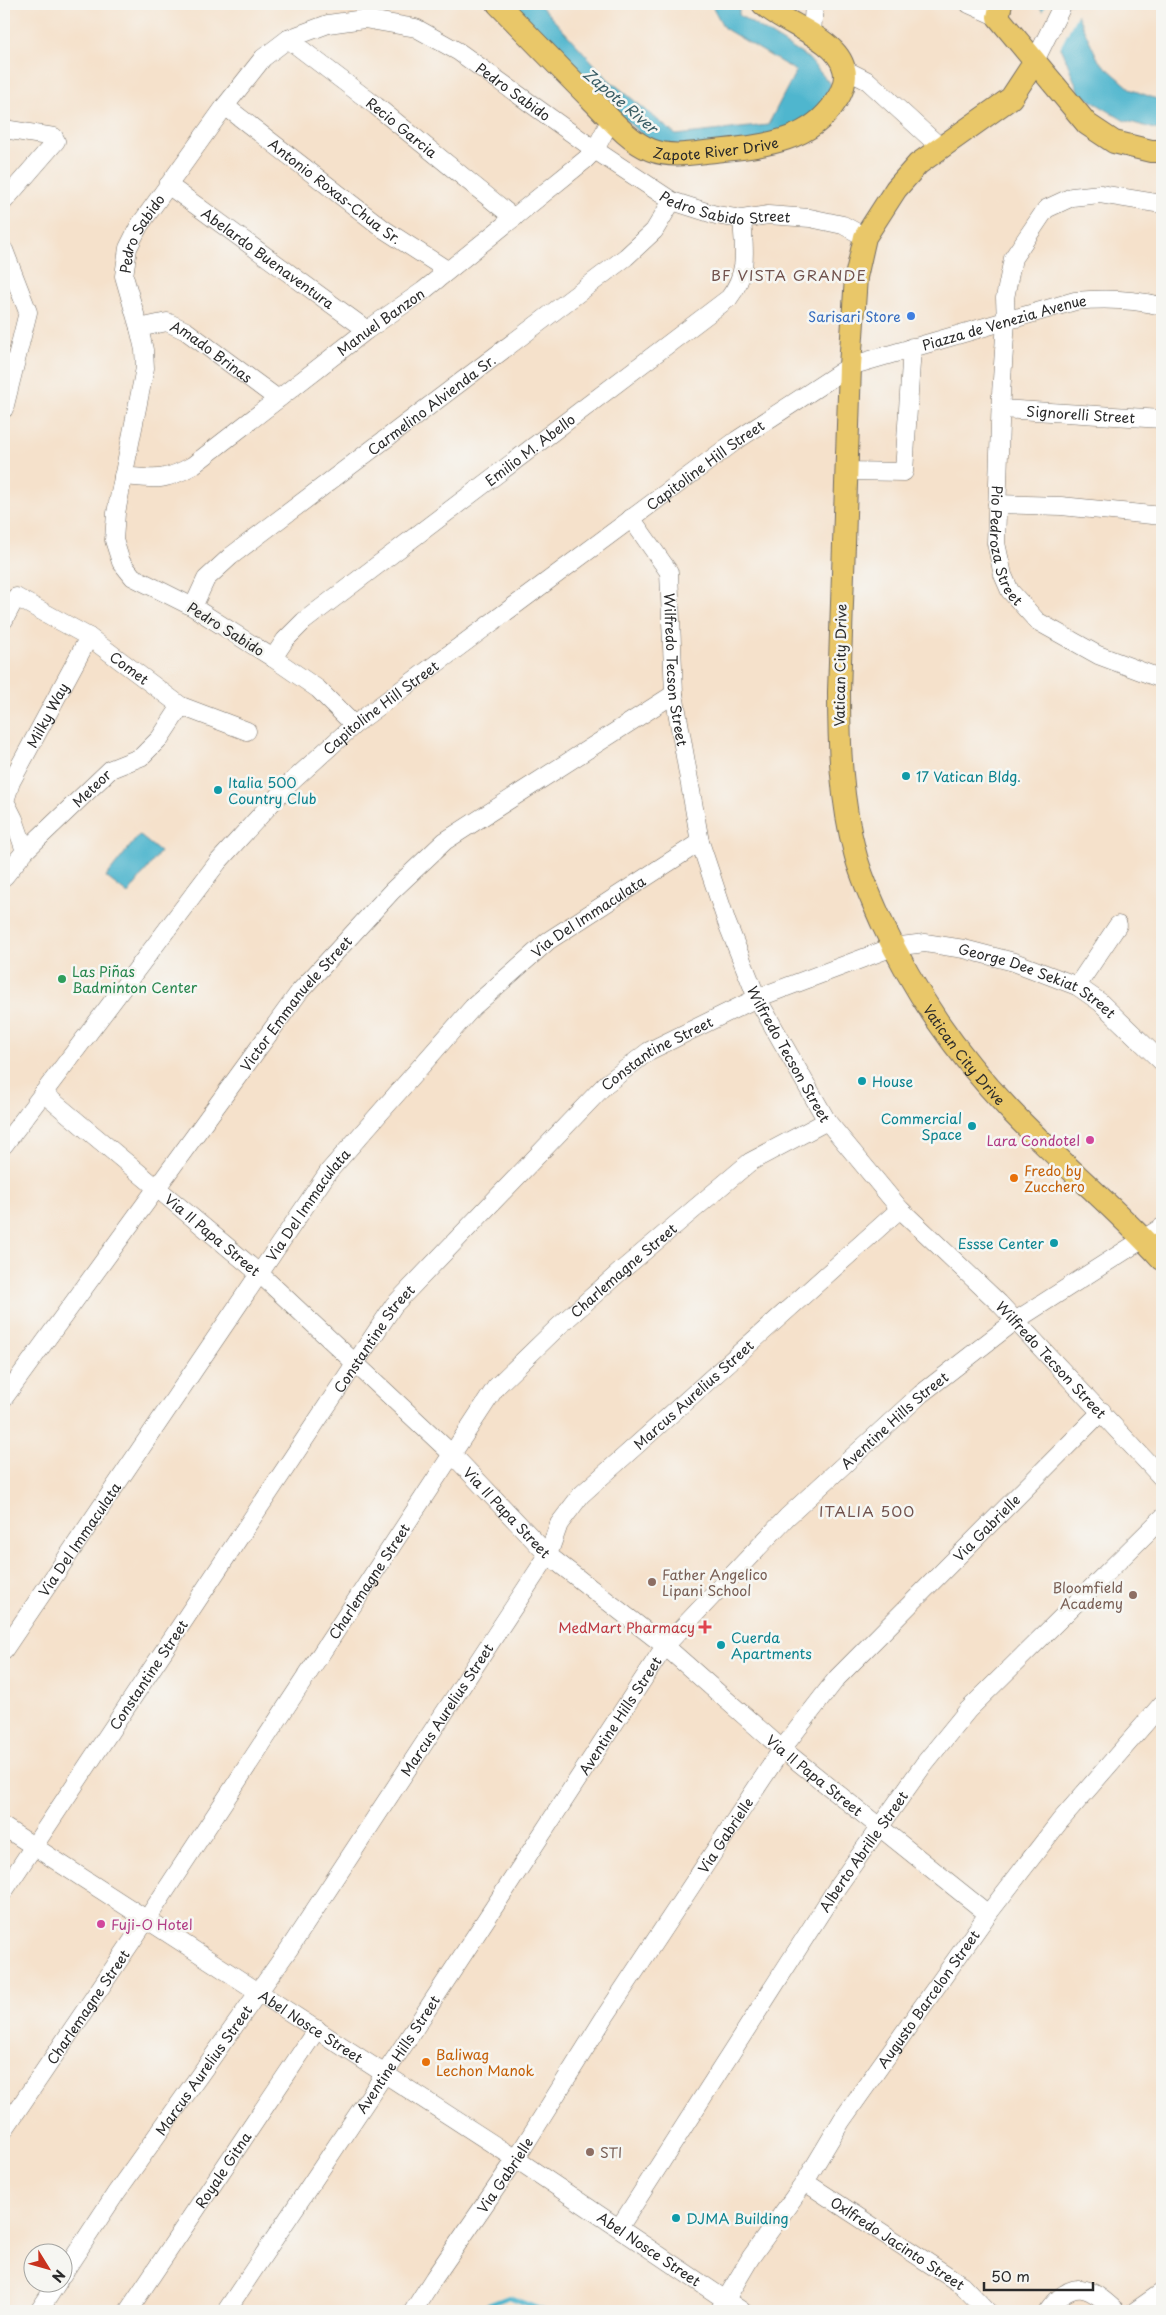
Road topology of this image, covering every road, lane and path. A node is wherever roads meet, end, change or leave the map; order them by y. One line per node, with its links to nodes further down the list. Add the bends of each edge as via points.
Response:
1 (498, 4): 12 (main road, Zapote River Drive)
2 (763, 4): 7 (main road)
3 (814, 4): 7 (street)
4 (969, 4): 6 (street)
5 (1063, 4): 9 (street)
6 (1000, 11): 9 (main road)
7 (812, 34): 10 (main road, via 837,56)
8 (288, 39): 11 (street, Pedro Sabido, via 263,58); 15 (street, Pedro Sabido, via 328,24 364,19 416,28 459,52); 21 (street, Recio Garcia)
9 (1034, 63): 14 (main road, Vatican City Drive, via 1011,98); 16 (main road, via 1087,124 1114,142)
10 (844, 69): 12 (main road, Zapote River Drive, via 844,83 832,109 808,130 779,141 666,154 640,144); 14 (street, via 868,82)
11 (225, 106): 17 (street, Pedro Sabido); 25 (street, Antonio Roxas-Chua Sr., via 386,230)
12 (611, 119): 15 (street, Manuel Banzon)
13 (4, 129): 18 (street, via 54,137 56,141)
14 (940, 146): 23 (main road, Vatican City Drive, via 918,164 896,189)
15 (595, 150): 19 (street, Pedro Sabido Street); 21 (street, Manuel Banzon)
16 (1162, 151)
17 (168, 185): 28 (street, Pedro Sabido, via 139,226 128,248 124,276); 29 (street, Abelardo Buenaventura)
18 (4, 201)
19 (672, 201): 22 (street, Pedro Sabido Street, via 716,215); 41 (street, Carmelino Alvienda Sr., via 654,231 626,257 231,556 206,579)
20 (1162, 204): 27 (street, Pio Pedroza Street, via 1100,194 1072,197 1046,209 1013,258 1006,286)
21 (514, 218): 25 (street, Manuel Banzon)
22 (742, 219): 23 (street, Pedro Sabido Street, via 768,215 810,218 843,225); 44 (street, Emilio M. Abello, via 744,270 739,284 728,298 304,621)
23 (865, 237): 31 (main road, Vatican City Drive, via 856,277)
24 (4, 250): 33 (street, via 28,312)
25 (447, 270): 29 (street, Manuel Banzon)
26 (1162, 306): 27 (street, Piazza de Venezia Avenue, via 1107,298 1075,301)
27 (1006, 321): 30 (street, Piazza de Venezia Avenue); 34 (street, Pio Pedroza Street)
28 (139, 328): 32 (street, Amado Brinas, via 167,322 186,331); 37 (street, Pedro Sabido, via 145,368)
29 (367, 330): 32 (street, Manuel Banzon)
30 (912, 347): 31 (street, Piazza de Venezia Avenue); 36 (street, via 904,472)
31 (850, 366): 36 (main road, Vatican City Drive); 40 (street, Capitoline Hill Street, via 737,440)
32 (278, 399): 37 (street, Manuel Banzon, via 192,466 172,477)
33 (4, 409)
34 (1001, 409): 35 (street, Signorelli Street); 38 (street, Pio Pedroza Street)
35 (1162, 419)
36 (846, 471): 54 (main road, Vatican City Drive, via 839,743 855,853 866,887)
37 (123, 476): 41 (street, Pedro Sabido, via 114,540 121,562 133,577)
38 (997, 504): 39 (street, via 1061,506); 45 (street, Pio Pedroza Street, via 996,544 1003,575 1022,606 1037,621 1073,643)
39 (1162, 516)
40 (631, 518): 46 (street, Wilfredo Tecson Street, via 669,572); 48 (street, Capitoline Hill Street)
41 (193, 607): 44 (street, Pedro Sabido)
42 (4, 620): 43 (street, Comet, via 16,597)
43 (89, 637): 47 (street, Comet); 51 (street, Milky Way, via 11,782 5,801)
44 (273, 658): 48 (street, Pedro Sabido, via 318,689)
45 (1162, 679)
46 (674, 694): 50 (street, Wilfredo Tecson Street); 61 (street, Victor Emmanuele Street, via 445,841 392,891 300,991)
47 (181, 706): 49 (street, Comet); 51 (street, Meteor, via 160,738 141,757 111,769)
48 (354, 725): 58 (street, Capitoline Hill Street, via 288,785 218,862)
49 (247, 731)
50 (700, 842): 56 (street, Wilfredo Tecson Street); 66 (street, Via Del Immaculata, via 548,941 473,1007 329,1171)
51 (25, 851): 52 (street, Meteor)
52 (4, 877)
53 (1118, 925): 55 (street)
54 (893, 946): 55 (street, George Dee Sekiat Street, via 925,944 964,949 1014,962); 56 (street, Constantine Street); 64 (main road, Vatican City Drive, via 938,1024 964,1058 1009,1109)
55 (1077, 986): 57 (street, George Dee Sekiat Street, via 1100,1002)
56 (757, 998): 59 (street, Wilfredo Tecson Street); 68 (street, Constantine Street, via 649,1051 606,1084 394,1304)
57 (1162, 1062)
58 (44, 1093): 60 (street, Capitoline Hill Street); 61 (street, Via Il Papa Street)
59 (827, 1121): 62 (street, Wilfredo Tecson Street); 71 (street, Charlemagne Street, via 750,1162 565,1320 496,1387)
60 (4, 1145)
61 (156, 1186): 66 (street, Via Il Papa Street); 69 (street, Victor Emmanuele Street)
62 (900, 1209): 67 (street, Wilfredo Tecson Street); 74 (street, Marcus Aurelius Street, via 581,1495 559,1524)
63 (1162, 1227): 64 (street, Aventine Hills Street)
64 (1143, 1238): 65 (main road, Vatican City Drive); 67 (street, Aventine Hills Street)
65 (1162, 1259)
66 (260, 1274): 68 (street, Via Il Papa Street); 76 (street, Via Del Immaculata)
67 (1015, 1321): 70 (street, Wilfredo Tecson Street); 75 (street, Aventine Hills Street, via 921,1394 836,1470)
68 (353, 1363): 71 (street, Via Il Papa Street); 81 (street, Constantine Street)
69 (4, 1398)
70 (1102, 1411): 72 (street, Wilfredo Tecson Street); 78 (street, Via Gabrielle, via 837,1678)
71 (453, 1455): 74 (street, Via Il Papa Street); 84 (street, Charlemagne Street)
72 (1162, 1478)
73 (1162, 1518): 80 (street, Alberto Abrille Street, via 968,1710)
74 (548, 1555): 75 (street, Via Il Papa Street); 85 (street, Marcus Aurelius Street)
75 (664, 1646): 78 (street, Via Il Papa Street); 87 (street, Aventine Hills Street)
76 (4, 1650)
77 (1162, 1704): 83 (street, Augusto Barcelon Street, via 1060,1821)
78 (782, 1750): 80 (street, Via Il Papa Street); 89 (street, Via Gabrielle, via 606,2015)
79 (4, 1827): 81 (street, Abel Nosce Street)
80 (879, 1827): 83 (street, Via Il Papa Street); 91 (street, Alberto Abrille Street, via 833,1893)
81 (33, 1846): 82 (street, Constantine Street); 84 (street, Abel Nosce Street)
82 (4, 1891)
83 (988, 1914): 90 (street, Augusto Barcelon Street, via 842,2120)
84 (147, 1919): 85 (street, Abel Nosce Street); 88 (street, Charlemagne Street)
85 (258, 1991): 86 (street, Abel Nosce Street); 92 (street, Marcus Aurelius Street)
86 (317, 2029): 87 (street, Abel Nosce Street); 98 (street, Royale Gitna)
87 (384, 2074): 89 (street, Abel Nosce Street); 96 (street, Aventine Hills Street)
88 (4, 2130)
89 (516, 2159): 91 (street, Abel Nosce Street); 99 (street, Via Gabrielle)
90 (805, 2182): 95 (street, Augusto Barcelon Street, via 752,2256); 101 (street, Oxlfredo Jacinto Street, via 962,2285)
91 (619, 2228): 95 (street, Abel Nosce Street)
92 (72, 2260)
93 (51, 2292): 97 (street)
94 (1162, 2292): 104 (street)
95 (722, 2305): 100 (street, Abel Nosce Street)
96 (234, 2309)
97 (39, 2311)
98 (128, 2311)
99 (413, 2311)
100 (742, 2311)
101 (987, 2311)
102 (1048, 2311): 103 (street, via 1073,2288 1089,2290)
103 (1116, 2311)
104 (1135, 2311)

